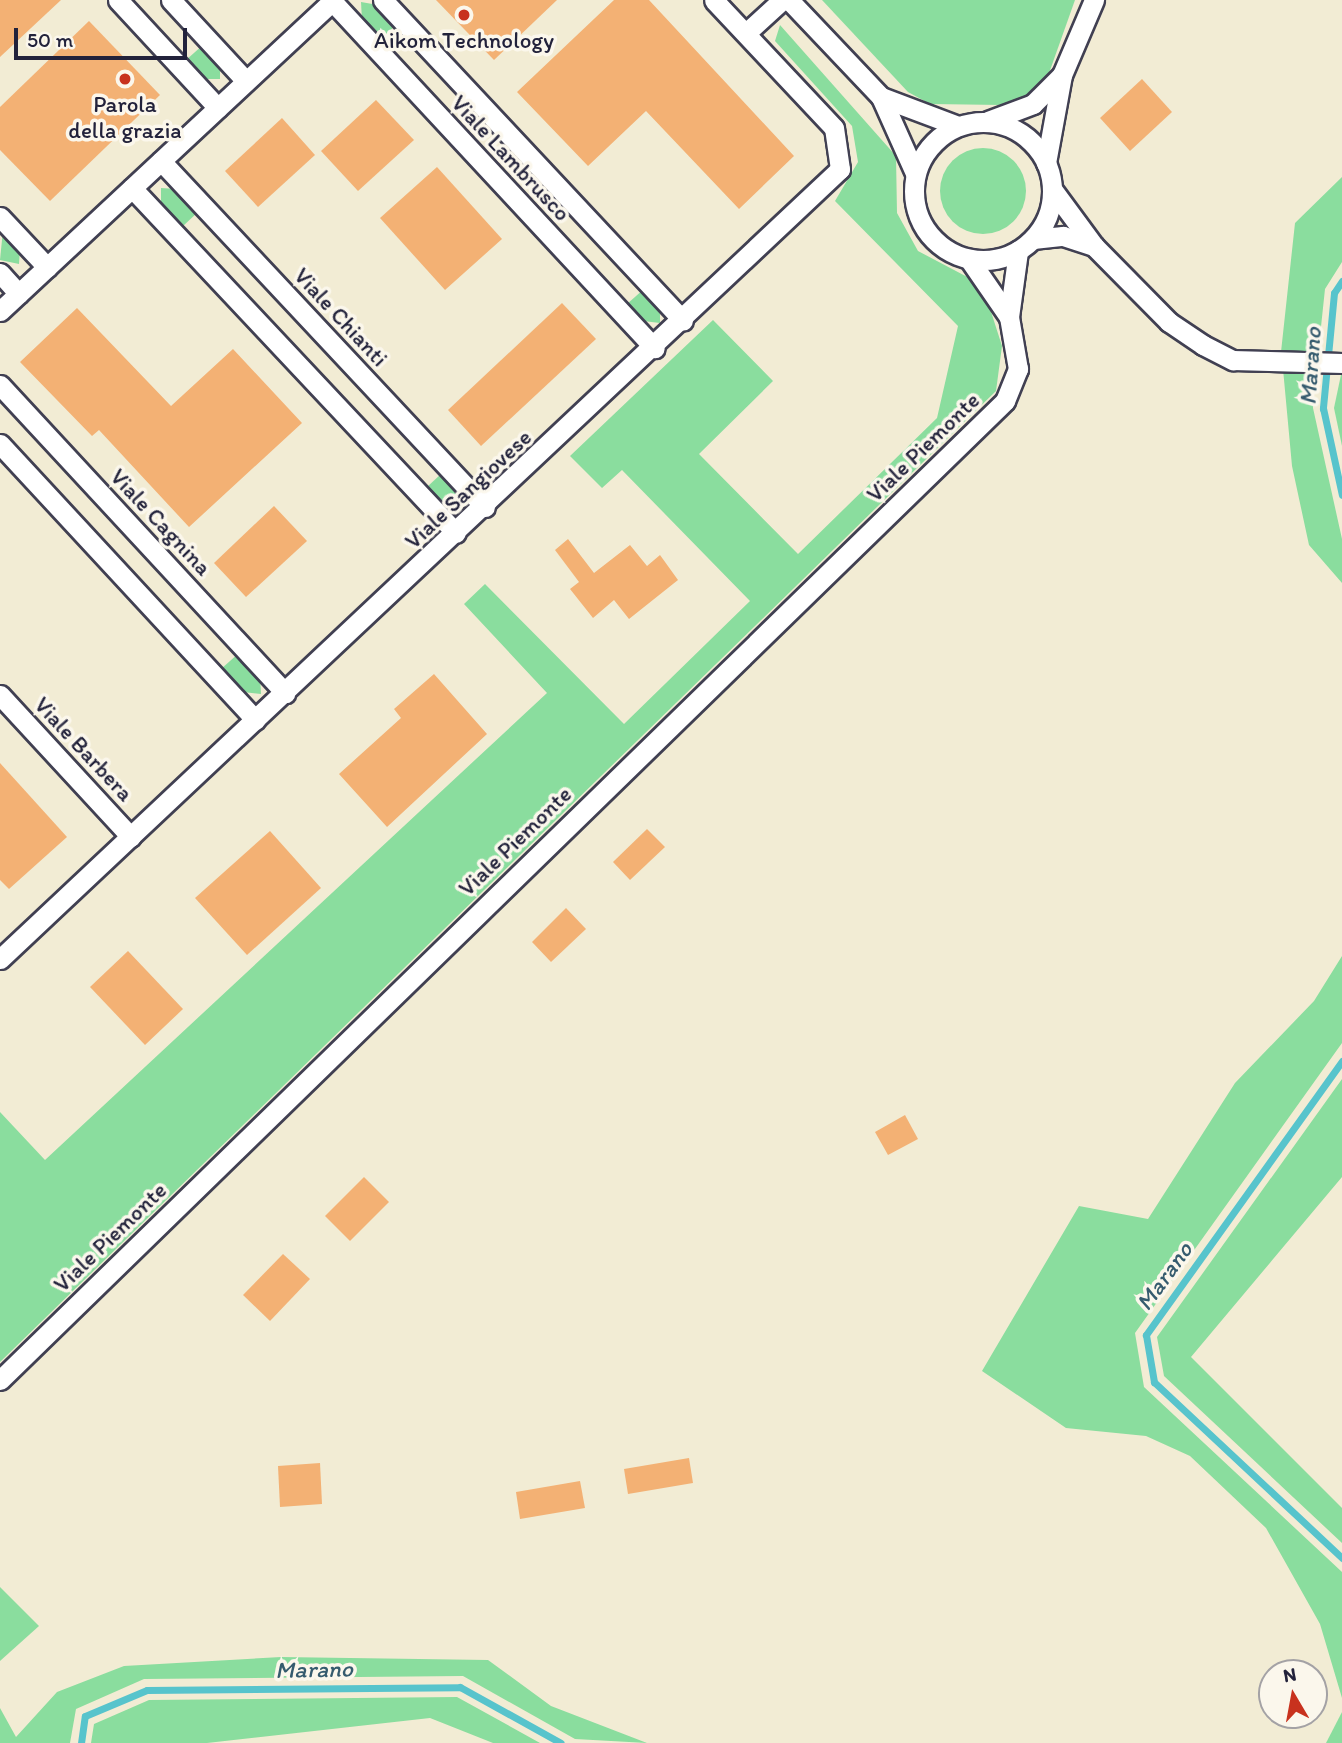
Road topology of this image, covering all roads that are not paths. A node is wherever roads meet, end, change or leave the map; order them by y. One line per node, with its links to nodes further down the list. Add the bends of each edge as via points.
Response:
1 (118, 0): 13 (street)
2 (171, 0): 11 (street)
3 (383, 0): 30 (street, Viale Lambrusco)
4 (714, 0): 9 (street, Viale Sangiovese)
5 (782, 0): 9 (street)
6 (789, 0): 12 (street)
7 (1094, 0): 10 (street)
8 (333, 1): 11 (street); 31 (street, Viale Lambrusco)
9 (746, 33): 30 (street, Viale Sangiovese, via 834,128 840,169)
10 (1062, 75): 14 (street, via 1033,103); 17 (street)
11 (246, 81): 13 (street)
12 (881, 97): 15 (street); 18 (street)
13 (218, 107): 16 (street)
14 (985, 122): 15 (street); 17 (street, via 1022,134)
15 (958, 126): 18 (street, via 939,137)
16 (161, 161): 19 (street); 35 (street, Viale Chianti)
17 (1046, 163): 20 (street)
18 (915, 173): 24 (street, via 918,218 948,251)
19 (132, 188): 25 (street); 36 (street)
20 (1052, 189): 22 (street); 23 (street)
21 (0, 217): 25 (street)
22 (1026, 245): 23 (street, via 1063,236); 24 (street); 29 (street, Viale Piemonte)
23 (1094, 246): 32 (street, via 1169,322 1233,360)
24 (969, 259): 29 (street, Viale Piemonte)
25 (47, 267): 27 (street)
26 (0, 273): 27 (street)
27 (19, 294): 28 (street)
28 (0, 311)
29 (1009, 317): 42 (street, Viale Piemonte, via 1018,369 1005,401)
30 (683, 321): 31 (street, Viale Sangiovese)
31 (655, 348): 35 (street, Viale Sangiovese)
32 (1342, 363)
33 (0, 385): 37 (street, Viale Cagnina)
34 (0, 444): 39 (street)
35 (485, 507): 36 (street, Viale Sangiovese)
36 (456, 533): 37 (street, Viale Sangiovese)
37 (285, 693): 39 (street, Viale Sangiovese)
38 (0, 695): 40 (street, Viale Barbera)
39 (256, 720): 40 (street, Viale Sangiovese)
40 (131, 837): 41 (street, Viale Sangiovese)
41 (0, 960)
42 (0, 1380)

